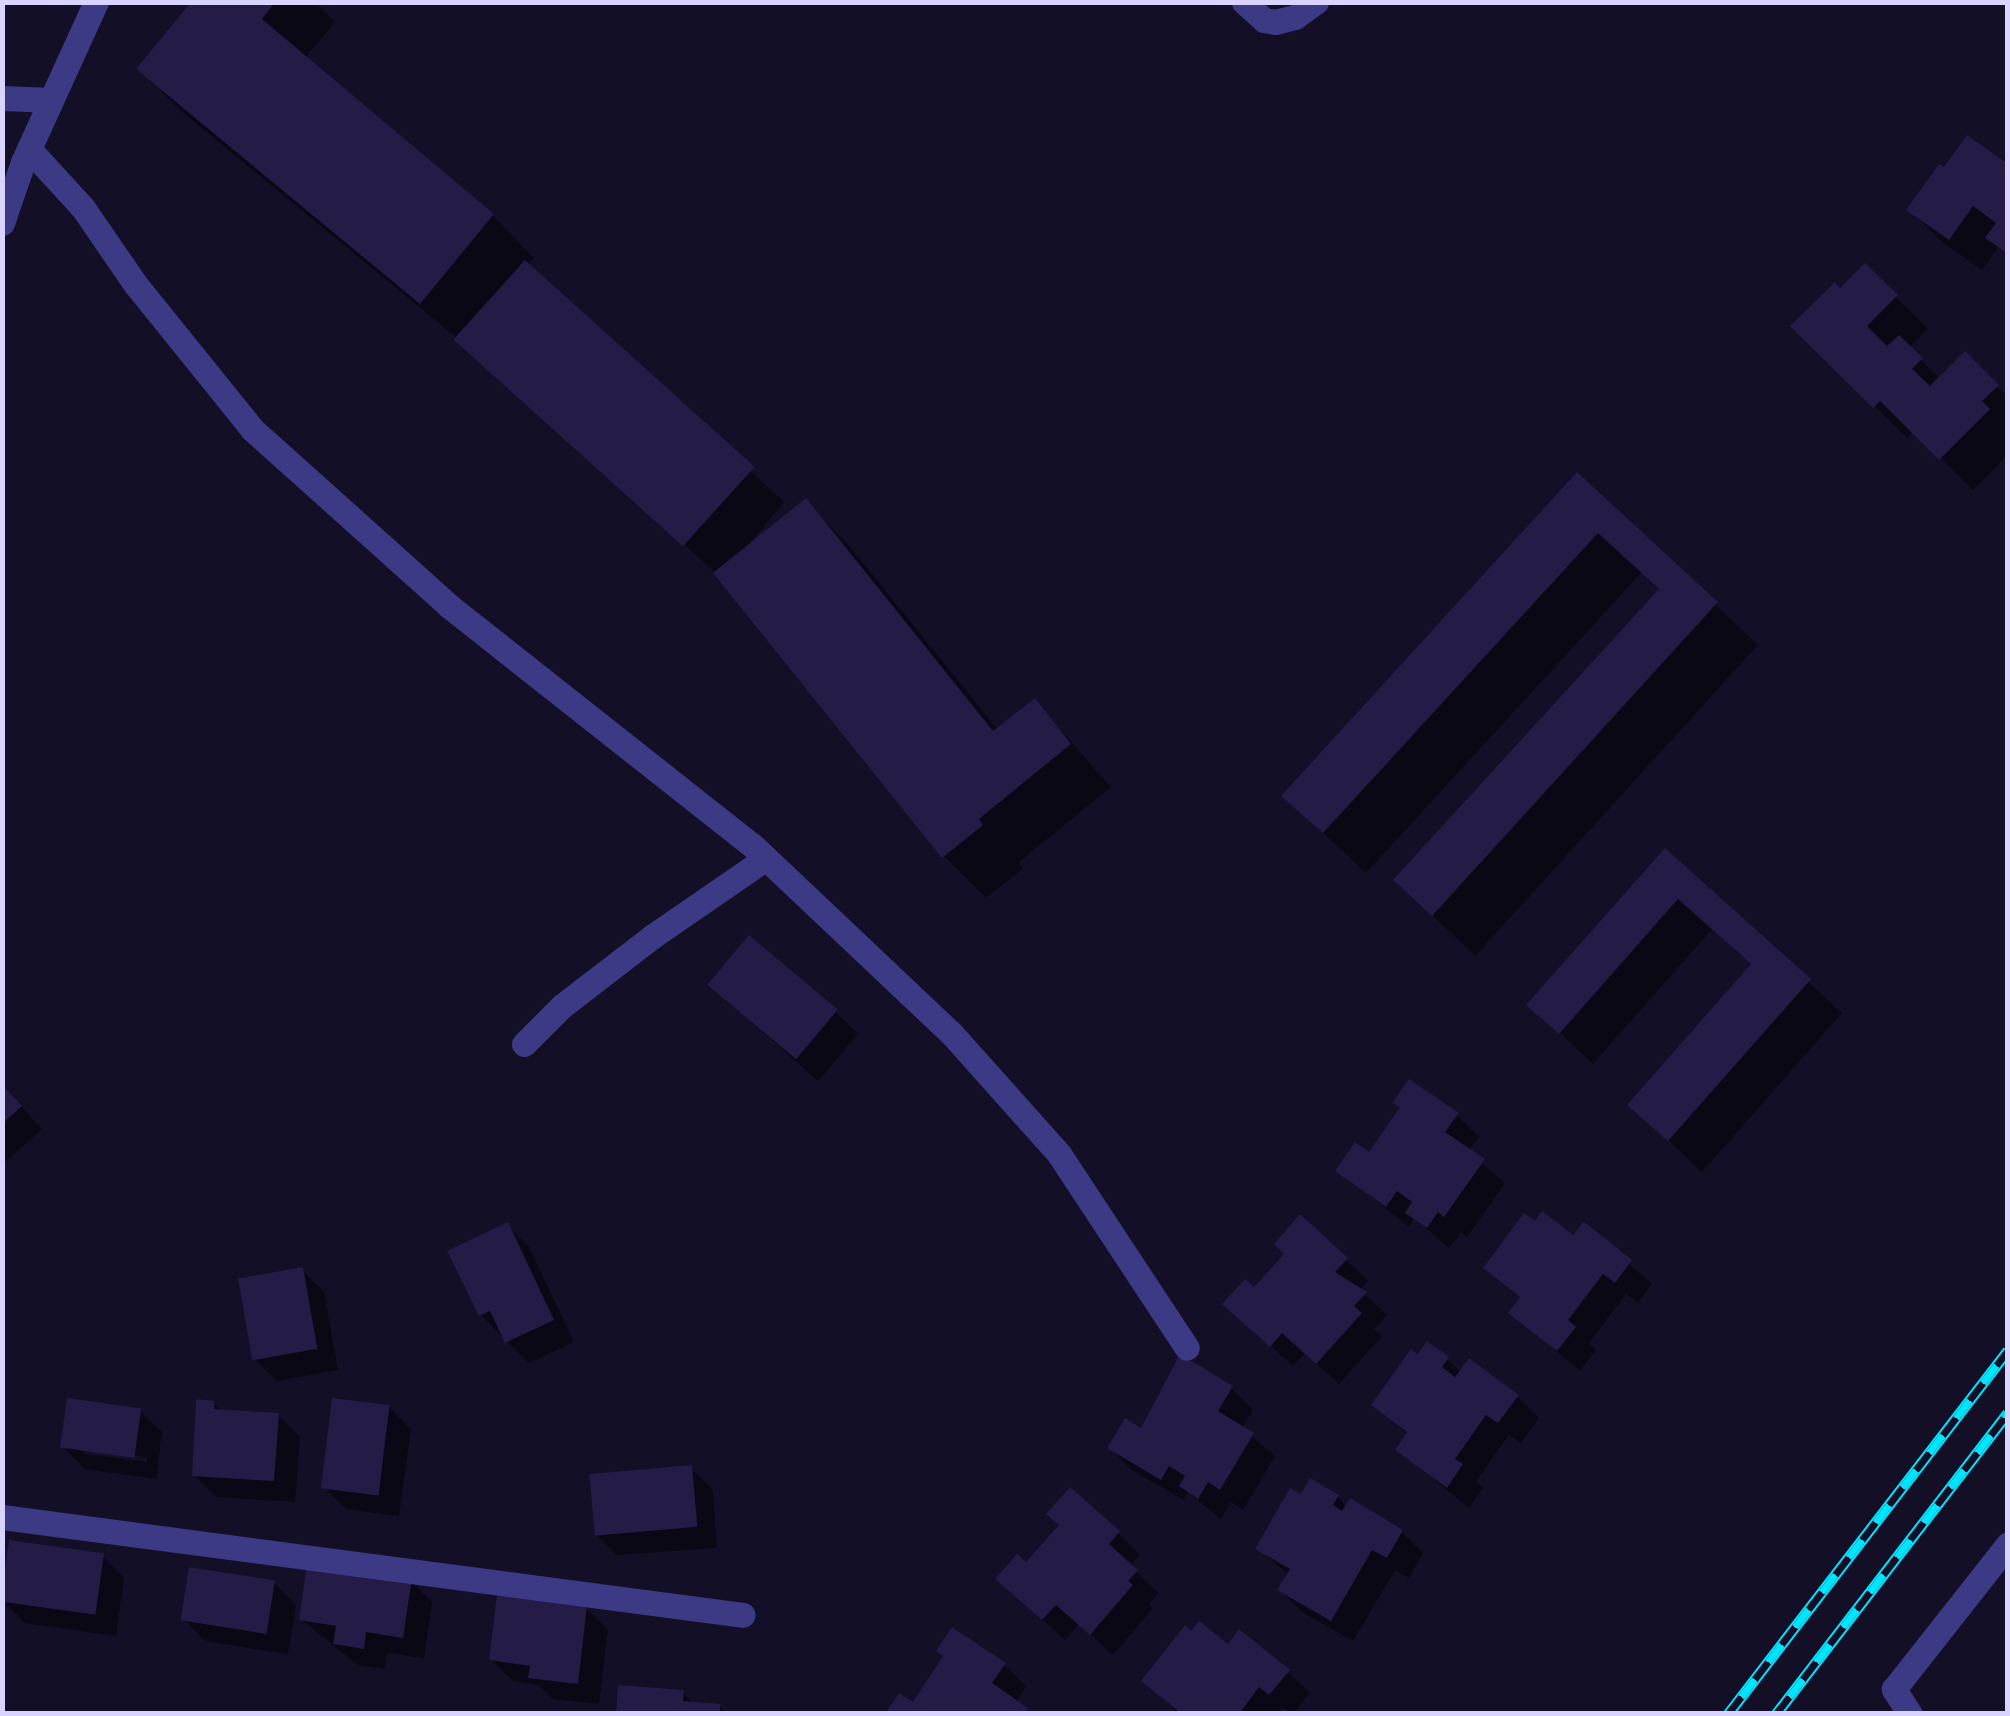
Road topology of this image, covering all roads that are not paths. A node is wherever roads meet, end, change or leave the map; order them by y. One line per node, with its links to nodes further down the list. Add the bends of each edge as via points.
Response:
1 (96, 2): 5 (street)
2 (1244, 2): 3 (street, via 1275,22)
3 (1316, 2)
4 (2, 98): 5 (street)
5 (52, 100): 6 (street)
6 (29, 150): 7 (street); 8 (street, via 83,208 252,429 449,606)
7 (2, 223)
8 (766, 858): 9 (street, via 562,1006); 10 (street, via 951,1033 1059,1154)
9 (524, 1044)
10 (1187, 1348)
11 (2, 1516): 13 (street)
12 (2008, 1544): 14 (street, via 1894,1689)
13 (743, 1615)
14 (1910, 1714)

